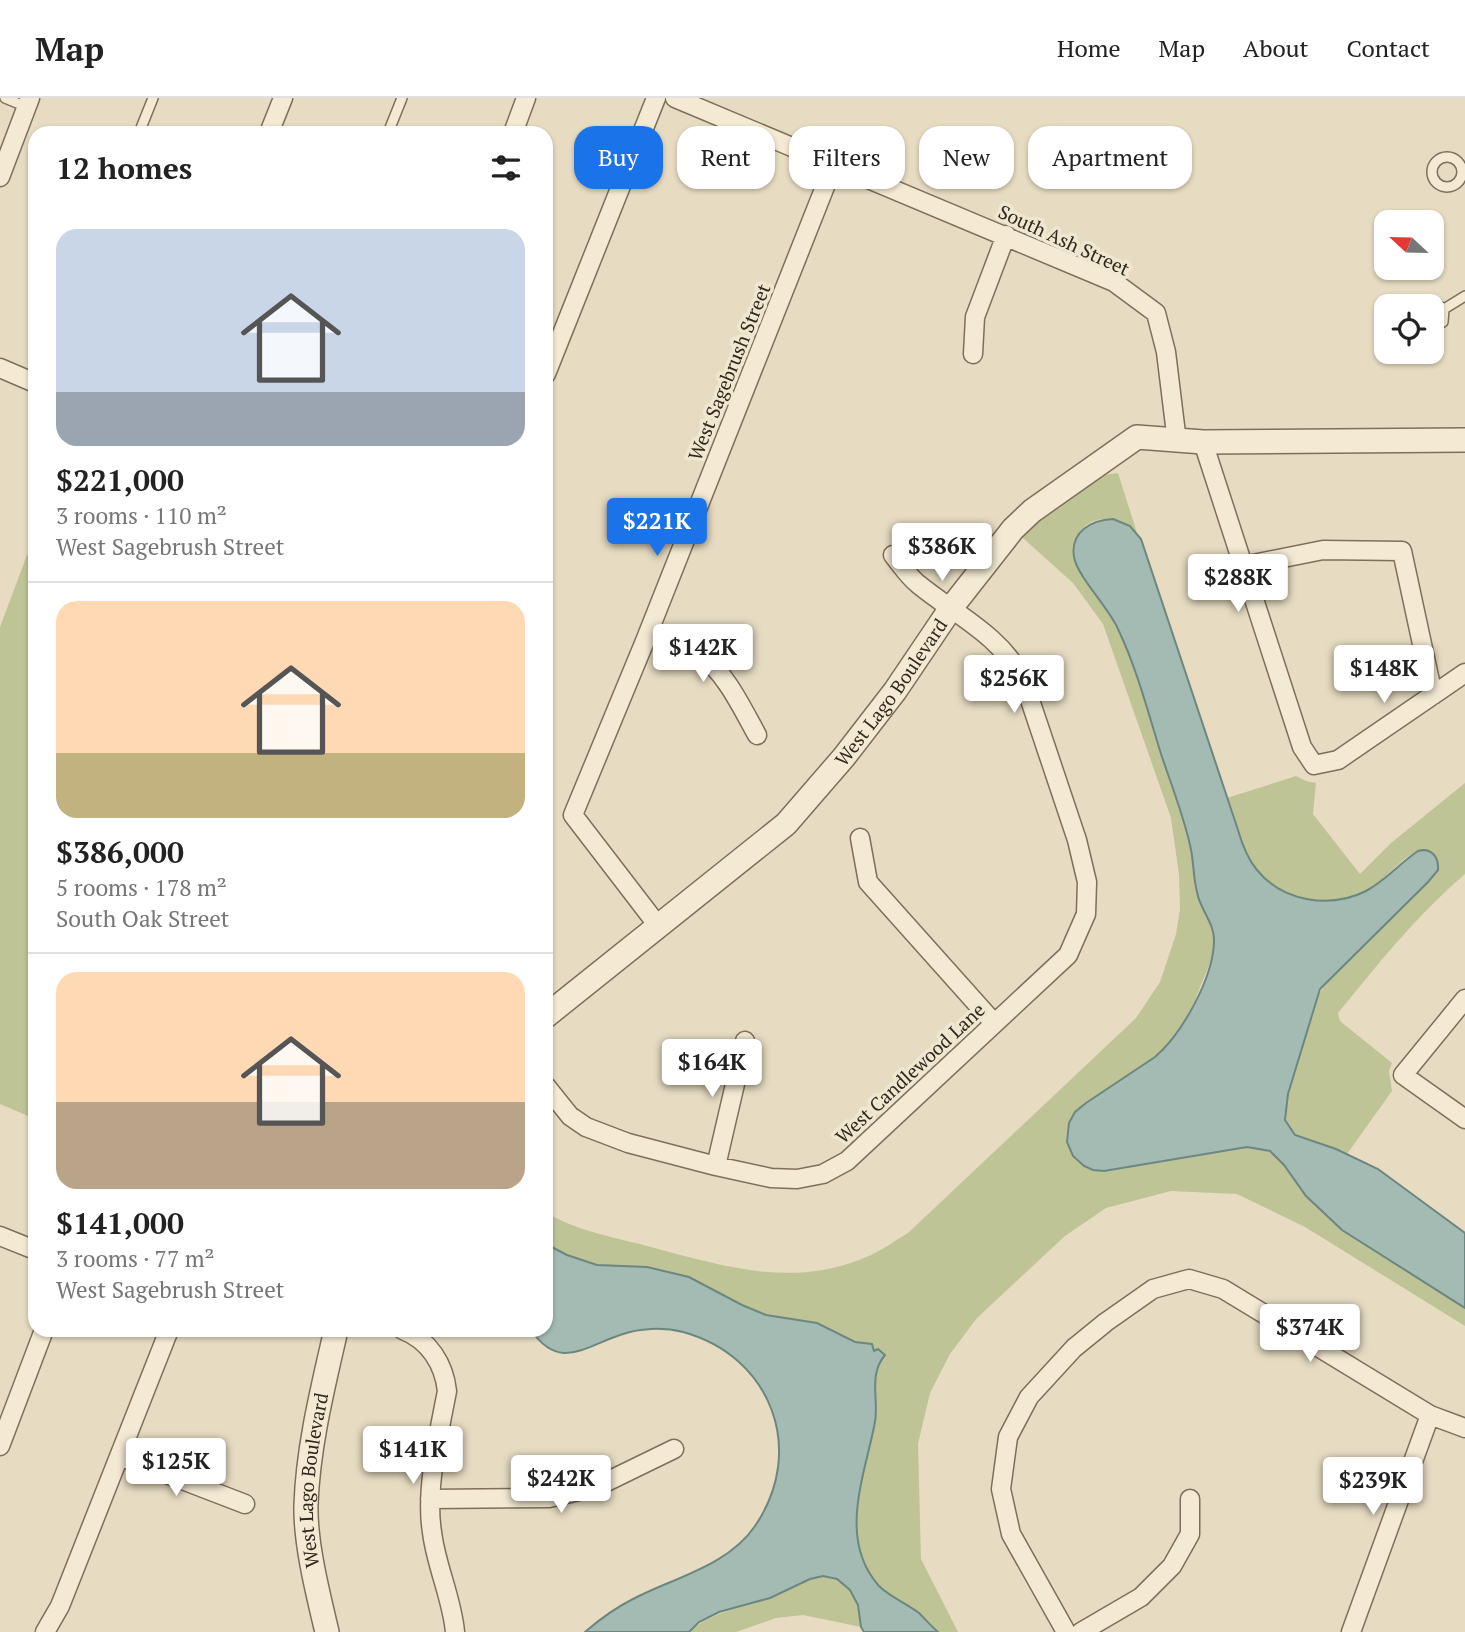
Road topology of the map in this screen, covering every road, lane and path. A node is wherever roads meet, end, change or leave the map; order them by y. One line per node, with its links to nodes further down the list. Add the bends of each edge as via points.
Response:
1 (5, 98): 8 (lane)
2 (153, 98): 9 (lane)
3 (283, 98): 10 (street)
4 (402, 98): 11 (lane)
5 (526, 98): 12 (street)
6 (656, 98): 21 (street)
7 (675, 98): 13 (street, South Ash Street)
8 (29, 102): 14 (street)
9 (142, 126)
10 (273, 126)
11 (391, 126)
12 (516, 126)
13 (789, 145)
14 (0, 177)
15 (824, 189): 30 (street, West Sagebrush Street)
16 (895, 189): 17 (street, South Ash Street)
17 (1006, 235): 20 (street, via 975,317); 25 (street, South Ash Street, via 1114,282 1156,313 1166,352)
18 (1465, 296): 19 (lane)
19 (1444, 309)
20 (973, 354)
21 (553, 356)
22 (0, 369): 23 (street)
23 (28, 380)
24 (1465, 440): 26 (street, West Lago Boulevard)
25 (1177, 442): 26 (street, West Lago Boulevard); 29 (street, West Lago Boulevard, via 1137,437 1065,487 1013,529)
26 (1203, 442): 28 (street)
27 (893, 555): 29 (street, via 916,583)
28 (1243, 566): 32 (street, via 1323,550 1402,551); 32 (street, via 1302,747 1314,765 1338,760)
29 (951, 608): 35 (street, West Lago Boulevard, via 870,724 786,824); 38 (street, West Candlewood Lane, via 1002,649 1023,679 1087,881 1086,914 1068,955)
30 (649, 631): 33 (street, via 679,643 713,666); 35 (street, West Sagebrush Street, via 573,815)
31 (1465, 673): 32 (street)
32 (1433, 695)
33 (757, 735)
34 (860, 838): 38 (street, via 868,883)
35 (659, 927): 37 (street, West Lago Boulevard)
36 (1465, 999): 41 (street, via 1403,1075)
37 (553, 1010)
38 (994, 1023): 42 (street, West Candlewood Lane, via 847,1161 823,1174 771,1178)
39 (746, 1041): 42 (street)
40 (553, 1095): 42 (street, West Candlewood Lane, via 586,1127)
41 (1465, 1119)
42 (716, 1166)
43 (0, 1236): 44 (street)
44 (28, 1247)
45 (41, 1337): 51 (street)
46 (166, 1337): 53 (street)
47 (334, 1337): 58 (street, West Lago Boulevard, via 315,1427 306,1506 314,1578)
48 (415, 1337): 54 (street, via 436,1356 447,1391)
49 (1430, 1415): 50 (street); 60 (street, via 1223,1289 1189,1279 1153,1289 1074,1348 1029,1397 1008,1437 1001,1489 1011,1534); 62 (street)
50 (1465, 1428)
51 (0, 1446)
52 (674, 1449): 54 (street, via 596,1487 549,1498)
53 (120, 1456): 56 (street); 57 (street, via 60,1606)
54 (430, 1499): 59 (street, via 431,1530)
55 (1189, 1499): 61 (street, via 1190,1534 1172,1566 1141,1597)
56 (246, 1504)
57 (45, 1632)
58 (327, 1632)
59 (455, 1632)
60 (1066, 1632)
61 (1081, 1632)
62 (1352, 1632)

